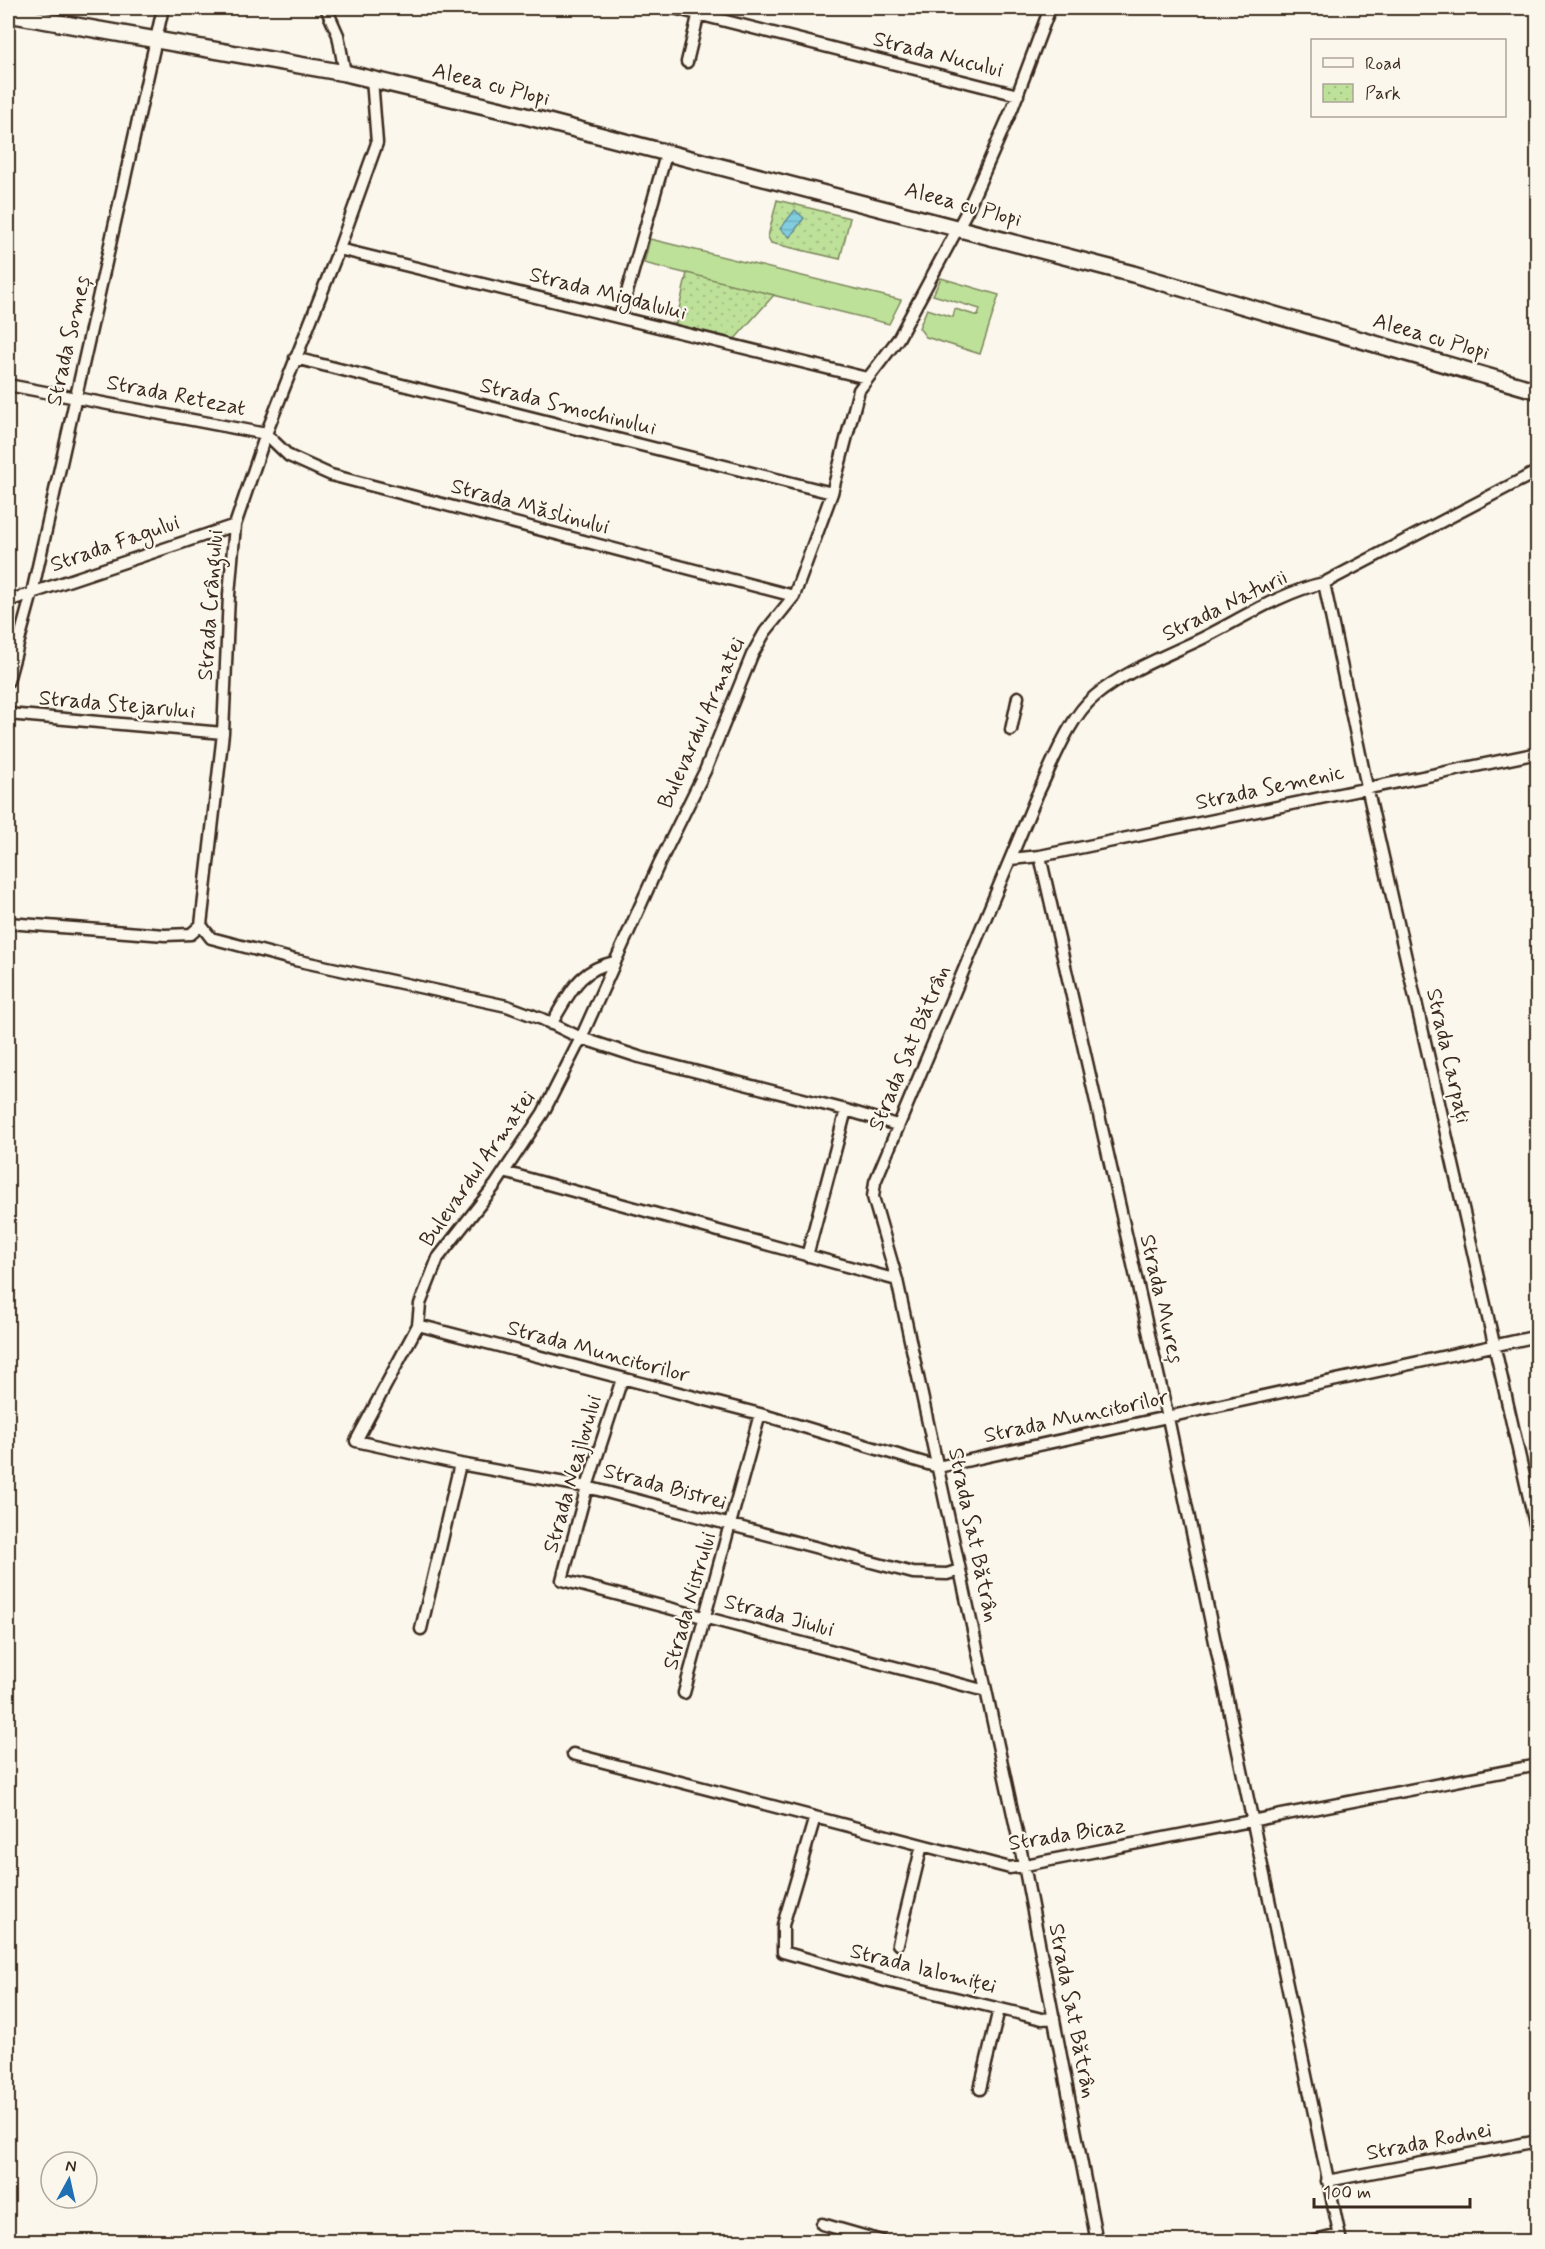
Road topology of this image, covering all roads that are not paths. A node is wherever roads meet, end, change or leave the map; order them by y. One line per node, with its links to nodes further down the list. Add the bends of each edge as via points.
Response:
1 (164, 8): 7 (street, Strada Someș)
2 (326, 8): 9 (street, via 338,35)
3 (674, 8): 5 (street, Strada Nucului)
4 (1050, 8): 11 (street, Bulevardul Armatei)
5 (699, 11): 8 (street); 11 (street, Strada Nucului)
6 (8, 14): 7 (street, Aleea cu Plopi)
7 (156, 40): 9 (street, Aleea cu Plopi); 20 (street, Strada Someș)
8 (687, 62)
9 (345, 73): 10 (street, Aleea cu Plopi)
10 (372, 79): 12 (street, Aleea cu Plopi); 14 (street, Strada Crângului, via 377,143)
11 (1018, 95): 13 (street, Bulevardul Armatei)
12 (667, 151): 13 (street, Aleea cu Plopi); 15 (street)
13 (958, 227): 17 (street, Bulevardul Armatei, via 898,339); 19 (street, Aleea cu Plopi)
14 (339, 249): 15 (street, Strada Migdalului); 16 (street, Strada Crângului)
15 (620, 317): 17 (street, Strada Migdalului)
16 (295, 358): 21 (street, Strada Crângului); 23 (street, Strada Smochinului)
17 (867, 378): 23 (street, Bulevardul Armatei, via 859,390)
18 (8, 385): 20 (street, Strada Retezat)
19 (1538, 391)
20 (77, 397): 21 (street, Strada Retezat); 26 (street, Strada Someș)
21 (266, 434): 24 (street, Strada Crângului); 27 (street, Strada Măslinului, via 289,456 331,475)
22 (1538, 471): 25 (street, Strada Naturii)
23 (832, 493): 27 (street, Bulevardul Armatei)
24 (235, 525): 26 (street, Strada Fagului); 33 (street, Strada Crângului)
25 (1324, 584): 35 (street, Strada Carpați); 37 (street, Strada Naturii, via 1311,586 1224,627 1128,675 1094,697 1061,745)
26 (32, 593): 28 (street, Strada Fagului); 29 (street, Strada Someș)
27 (794, 596): 40 (street, Bulevardul Armatei, via 752,655 705,771)
28 (8, 601)
29 (8, 681)
30 (1018, 697): 32 (street)
31 (8, 714): 33 (street, Strada Stejarului)
32 (1011, 730)
33 (223, 733): 39 (street, Strada Crângului)
34 (1538, 753): 35 (street, Strada Semenic)
35 (1367, 788): 36 (street, Strada Semenic); 50 (street, Strada Carpați)
36 (1040, 856): 37 (street, Strada Semenic); 53 (street, Strada Mureș)
37 (1011, 860): 44 (street, Strada Sat Bătrân)
38 (8, 923): 39 (street, via 165,935 191,934)
39 (201, 925): 41 (street, via 211,938 220,941 507,1005)
40 (614, 962): 41 (street, via 589,970 580,978); 42 (street, Bulevardul Armatei)
41 (551, 1024): 42 (street)
42 (581, 1038): 43 (street, via 639,1057); 45 (street, Bulevardul Armatei, via 543,1113)
43 (846, 1110): 44 (street); 46 (street)
44 (897, 1125): 47 (street, Strada Sat Bătrân, via 873,1197)
45 (504, 1172): 46 (street); 48 (street, Bulevardul Armatei, via 438,1258 420,1304)
46 (807, 1256): 47 (street)
47 (897, 1280): 56 (street, Strada Sat Bătrân)
48 (418, 1325): 51 (street, Strada Muncitorilor); 54 (street, Bulevardul Armatei)
49 (1538, 1336): 50 (street, Strada Muncitorilor)
50 (1494, 1346): 53 (street, Strada Muncitorilor); 59 (street, Strada Carpați)
51 (621, 1379): 52 (street, Strada Muncitorilor); 57 (street, Strada Neajlovului)
52 (760, 1414): 56 (street, Strada Muncitorilor); 58 (street, Strada Nistrului)
53 (1168, 1418): 56 (street, Strada Muncitorilor); 69 (street, Strada Mureș)
54 (356, 1441): 55 (street, Strada Bistrei)
55 (460, 1464): 57 (street, Strada Bistrei); 63 (street)
56 (938, 1467): 60 (street, Strada Sat Bătrân)
57 (588, 1486): 58 (street, Strada Bistrei); 61 (street, Strada Neajlovului)
58 (731, 1525): 60 (street, Strada Bistrei, via 913,1573 947,1574); 62 (street, Strada Nistrului)
59 (1538, 1537)
60 (960, 1570): 64 (street, Strada Sat Bătrân)
61 (562, 1580): 62 (street, Strada Jiului)
62 (705, 1617): 64 (street, Strada Jiului); 65 (street, Strada Nistrului)
63 (421, 1629)
64 (986, 1691): 71 (street, Strada Sat Bătrân)
65 (684, 1693)
66 (573, 1754): 68 (street, Strada Bicaz)
67 (1538, 1765): 69 (street, Strada Bicaz)
68 (815, 1817): 70 (street, Strada Bicaz); 73 (street, Strada Ialomiței, via 783,1925 783,1952)
69 (1253, 1822): 71 (street, Strada Bicaz); 77 (street, Strada Mureș)
70 (922, 1845): 71 (street, Strada Bicaz, via 1010,1868); 72 (street)
71 (1024, 1865): 74 (street, Strada Sat Bătrân)
72 (898, 1944)
73 (999, 2009): 74 (street, Strada Ialomiței); 75 (street)
74 (1054, 2018): 82 (street, Strada Sat Bătrân)
75 (980, 2089)
76 (1538, 2141): 77 (street, Strada Rodnei)
77 (1327, 2181): 80 (street, Strada Mureș)
78 (822, 2224): 79 (street)
79 (858, 2238): 81 (street)
80 (1340, 2238): 83 (street)
81 (885, 2241)
82 (1097, 2241)
83 (1311, 2241)

